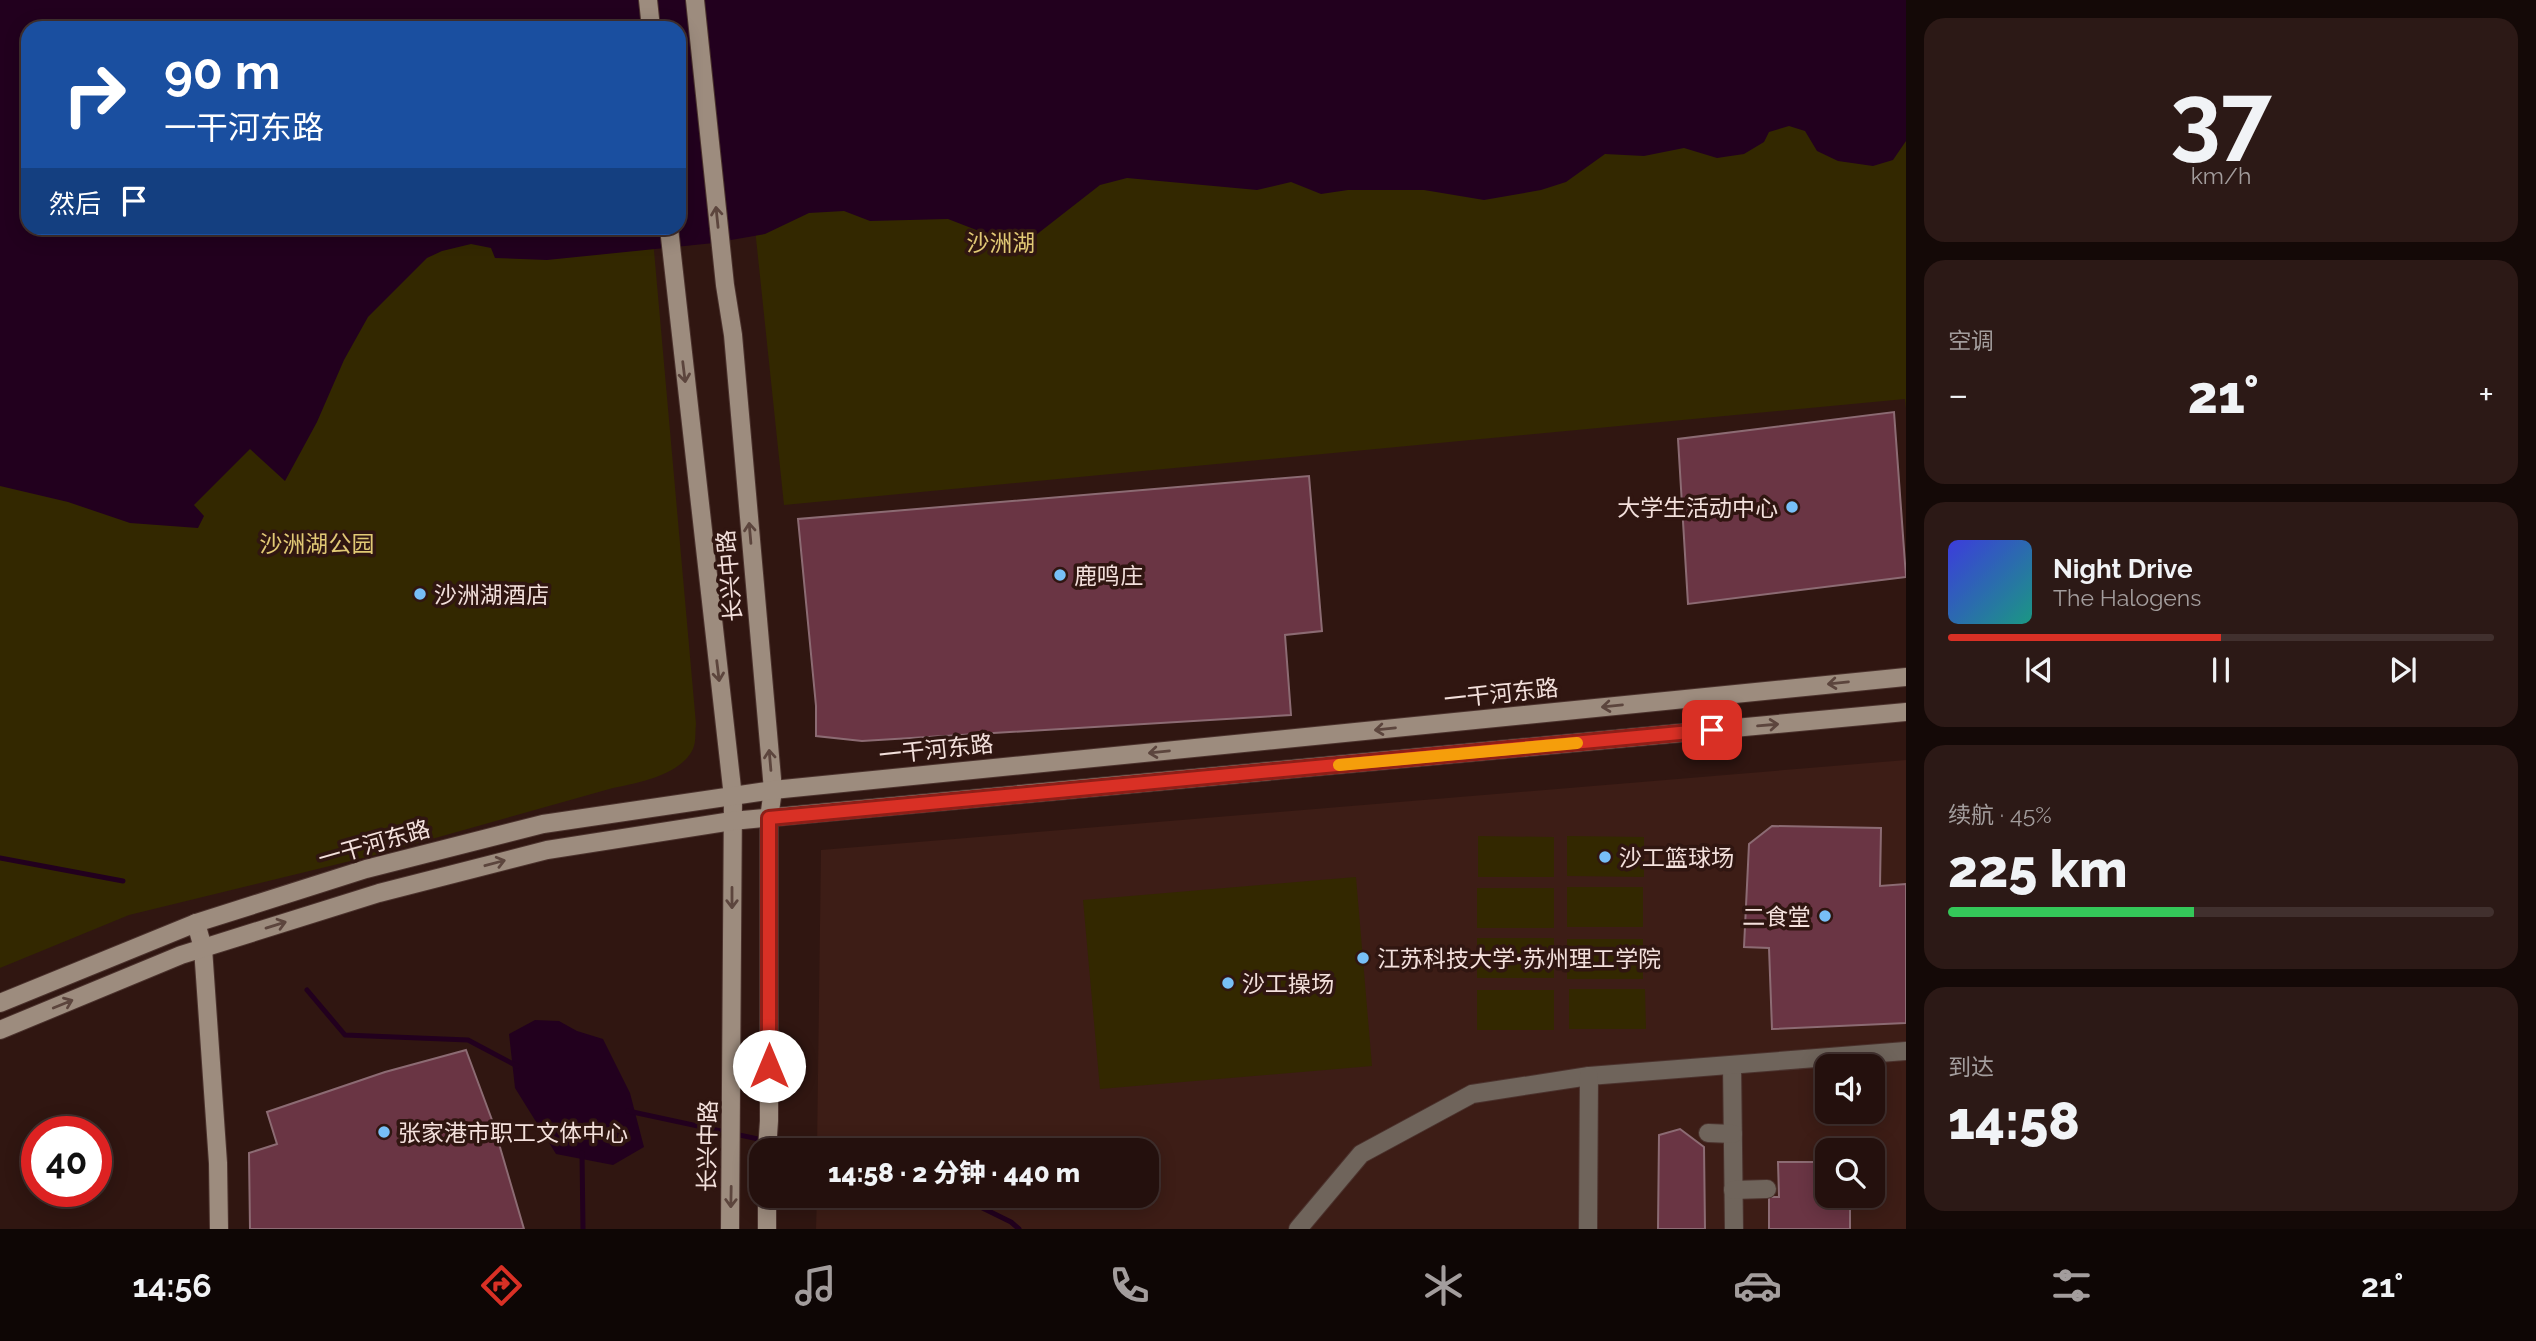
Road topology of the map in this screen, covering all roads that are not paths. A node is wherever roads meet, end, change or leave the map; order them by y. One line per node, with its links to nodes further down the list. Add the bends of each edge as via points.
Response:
1 (648, 0): 3 (street)
2 (695, 0): 7 (street, 长兴中路, one-way to 2, via 733,335)
3 (650, 21)
4 (670, 235): 8 (street, 长兴中路, one-way to 8)
5 (1906, 677): 7 (street, 一干河东路, one-way to 7)
6 (1906, 712): 9 (street, one-way to 6)
7 (773, 790): 8 (street, 一干河东路); 9 (street, 长兴中路)
8 (733, 797): 10 (street, 长兴中路); 11 (street, 一干河东路, via 542,824 366,869)
9 (769, 818): 10 (street); 20 (street, 长兴中路)
10 (732, 821): 12 (street, one-way to 10, via 379,893 547,850); 25 (street, 长兴中路, one-way to 25)
11 (196, 923): 12 (street); 13 (street, 一干河东路)
12 (203, 948): 14 (street, one-way to 12); 24 (street)
13 (0, 1003)
14 (0, 1030)
15 (1906, 1051): 16 (street)
16 (1732, 1065): 17 (street); 19 (street)
17 (1589, 1076): 27 (street, via 1472,1094 1362,1154); 28 (street)
18 (1709, 1133): 19 (street)
19 (1733, 1134): 22 (street)
20 (768, 1138)
21 (1767, 1189): 22 (street)
22 (1733, 1190): 29 (street)
23 (767, 1208): 26 (street)
24 (219, 1229)
25 (730, 1229)
26 (767, 1229)
27 (1298, 1229)
28 (1588, 1229)
29 (1734, 1229)

